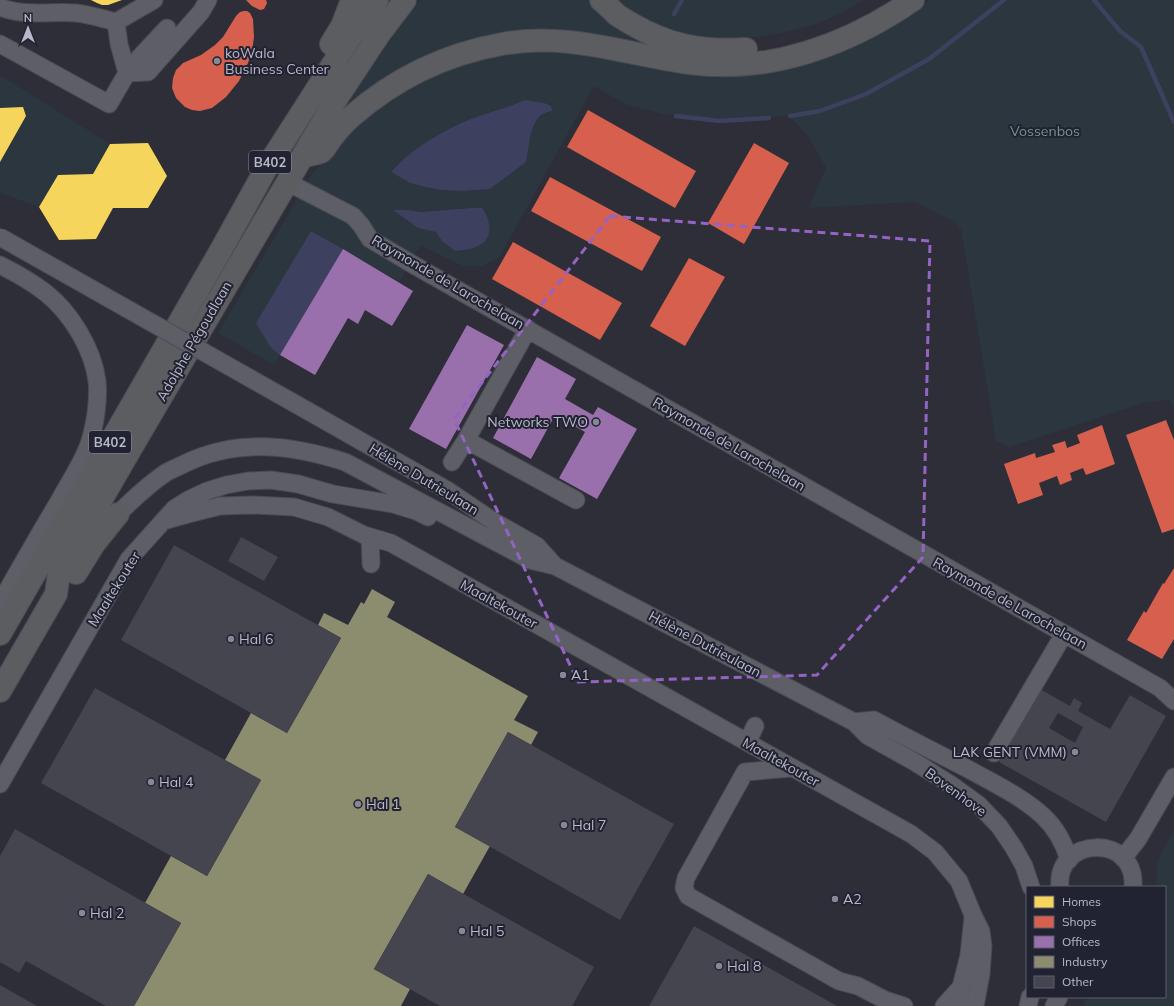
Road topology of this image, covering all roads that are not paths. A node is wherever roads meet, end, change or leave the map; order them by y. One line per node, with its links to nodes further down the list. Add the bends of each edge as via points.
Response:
1 (154, 0): 10 (street)
2 (208, 0): 13 (street, via 201,12 148,72)
3 (352, 0): 14 (highway, via 342,26 326,52)
4 (377, 0): 14 (highway, Adolphe Pégoudlaan / B402)
5 (405, 0): 15 (highway, Adolphe Pégoudlaan / B402, via 335,101)
6 (601, 0): 7 (highway, via 616,14 640,29 694,47 721,50 752,49 789,43 822,33 856,18)
7 (885, 0)
8 (913, 0): 15 (highway, via 867,28 828,46 794,57 754,63 690,63 600,46 538,40 470,51 441,61 380,94 352,117 320,152)
9 (0, 7): 10 (street, via 38,14 78,13)
10 (116, 22): 13 (street)
11 (167, 28): 13 (street)
12 (0, 44): 13 (street, via 108,104)
13 (127, 74)
14 (324, 77): 31 (highway, Adolphe Pégoudlaan / B402, via 267,167)
15 (302, 157): 16 (highway, Adolphe Pégoudlaan / B402)
16 (287, 182): 19 (street, Raymonde de Larochelaan, via 353,216 370,239); 29 (highway, Adolphe Pégoudlaan / B402, via 59,573)
17 (0, 237): 28 (street, Hélène Dutrieulaan, bridge, via 446,490 537,546)
18 (0, 264): 30 (street, via 46,293 65,311 79,330 90,355 97,381 96,414 89,444 78,468)
19 (528, 329): 20 (street); 32 (street, Raymonde de Larochelaan)
20 (466, 440): 21 (street); 22 (street)
21 (452, 462)
22 (576, 500)
23 (118, 514): 25 (street, via 142,490 168,471 196,458 226,449 256,446 289,448 345,462); 29 (highway, via 94,544 72,580)
24 (164, 521): 25 (street, via 174,509 207,491 248,481 271,480 393,504 416,511 440,523); 26 (street, Maaltekouter, via 220,506 294,507 328,517); 39 (street, Maaltekouter, via 129,559)
25 (458, 522): 28 (street, Hélène Dutrieulaan, via 530,560)
26 (370, 537): 27 (street); 37 (street, Maaltekouter, via 391,543)
27 (371, 564)
28 (555, 566): 35 (street, Hélène Dutrieulaan)
29 (56, 594): 33 (highway, Adolphe Pégoudlaan / B402)
30 (0, 603)
31 (0, 634)
32 (1064, 634): 34 (street, Raymonde de Larochelaan, via 1160,688); 36 (street)
33 (0, 691)
34 (1174, 701)
35 (854, 722): 41 (street, via 874,720 1021,799 1043,815 1056,830); 42 (street, Bovenhove, via 868,736 913,761 979,805 999,826 1014,848)
36 (994, 753)
37 (791, 768): 45 (street, Maaltekouter, via 911,834 934,852 959,881); 47 (street, via 745,772 686,878 684,888 688,896 838,981 858,986)
38 (1174, 777): 40 (street, via 1138,839)
39 (0, 784)
40 (1123, 858): 41 (street, via 1113,851 1095,847 1078,852); 44 (street, via 1130,868)
41 (1069, 860): 43 (street, via 1062,870)
42 (1031, 886)
43 (1060, 886)
44 (1133, 886)
45 (973, 915): 46 (street, via 969,955); 50 (street, Maaltekouter, via 981,931 983,946)
46 (961, 987): 48 (street); 49 (street)
47 (904, 1006)
48 (944, 1006)
49 (958, 1006)
50 (975, 1006)

